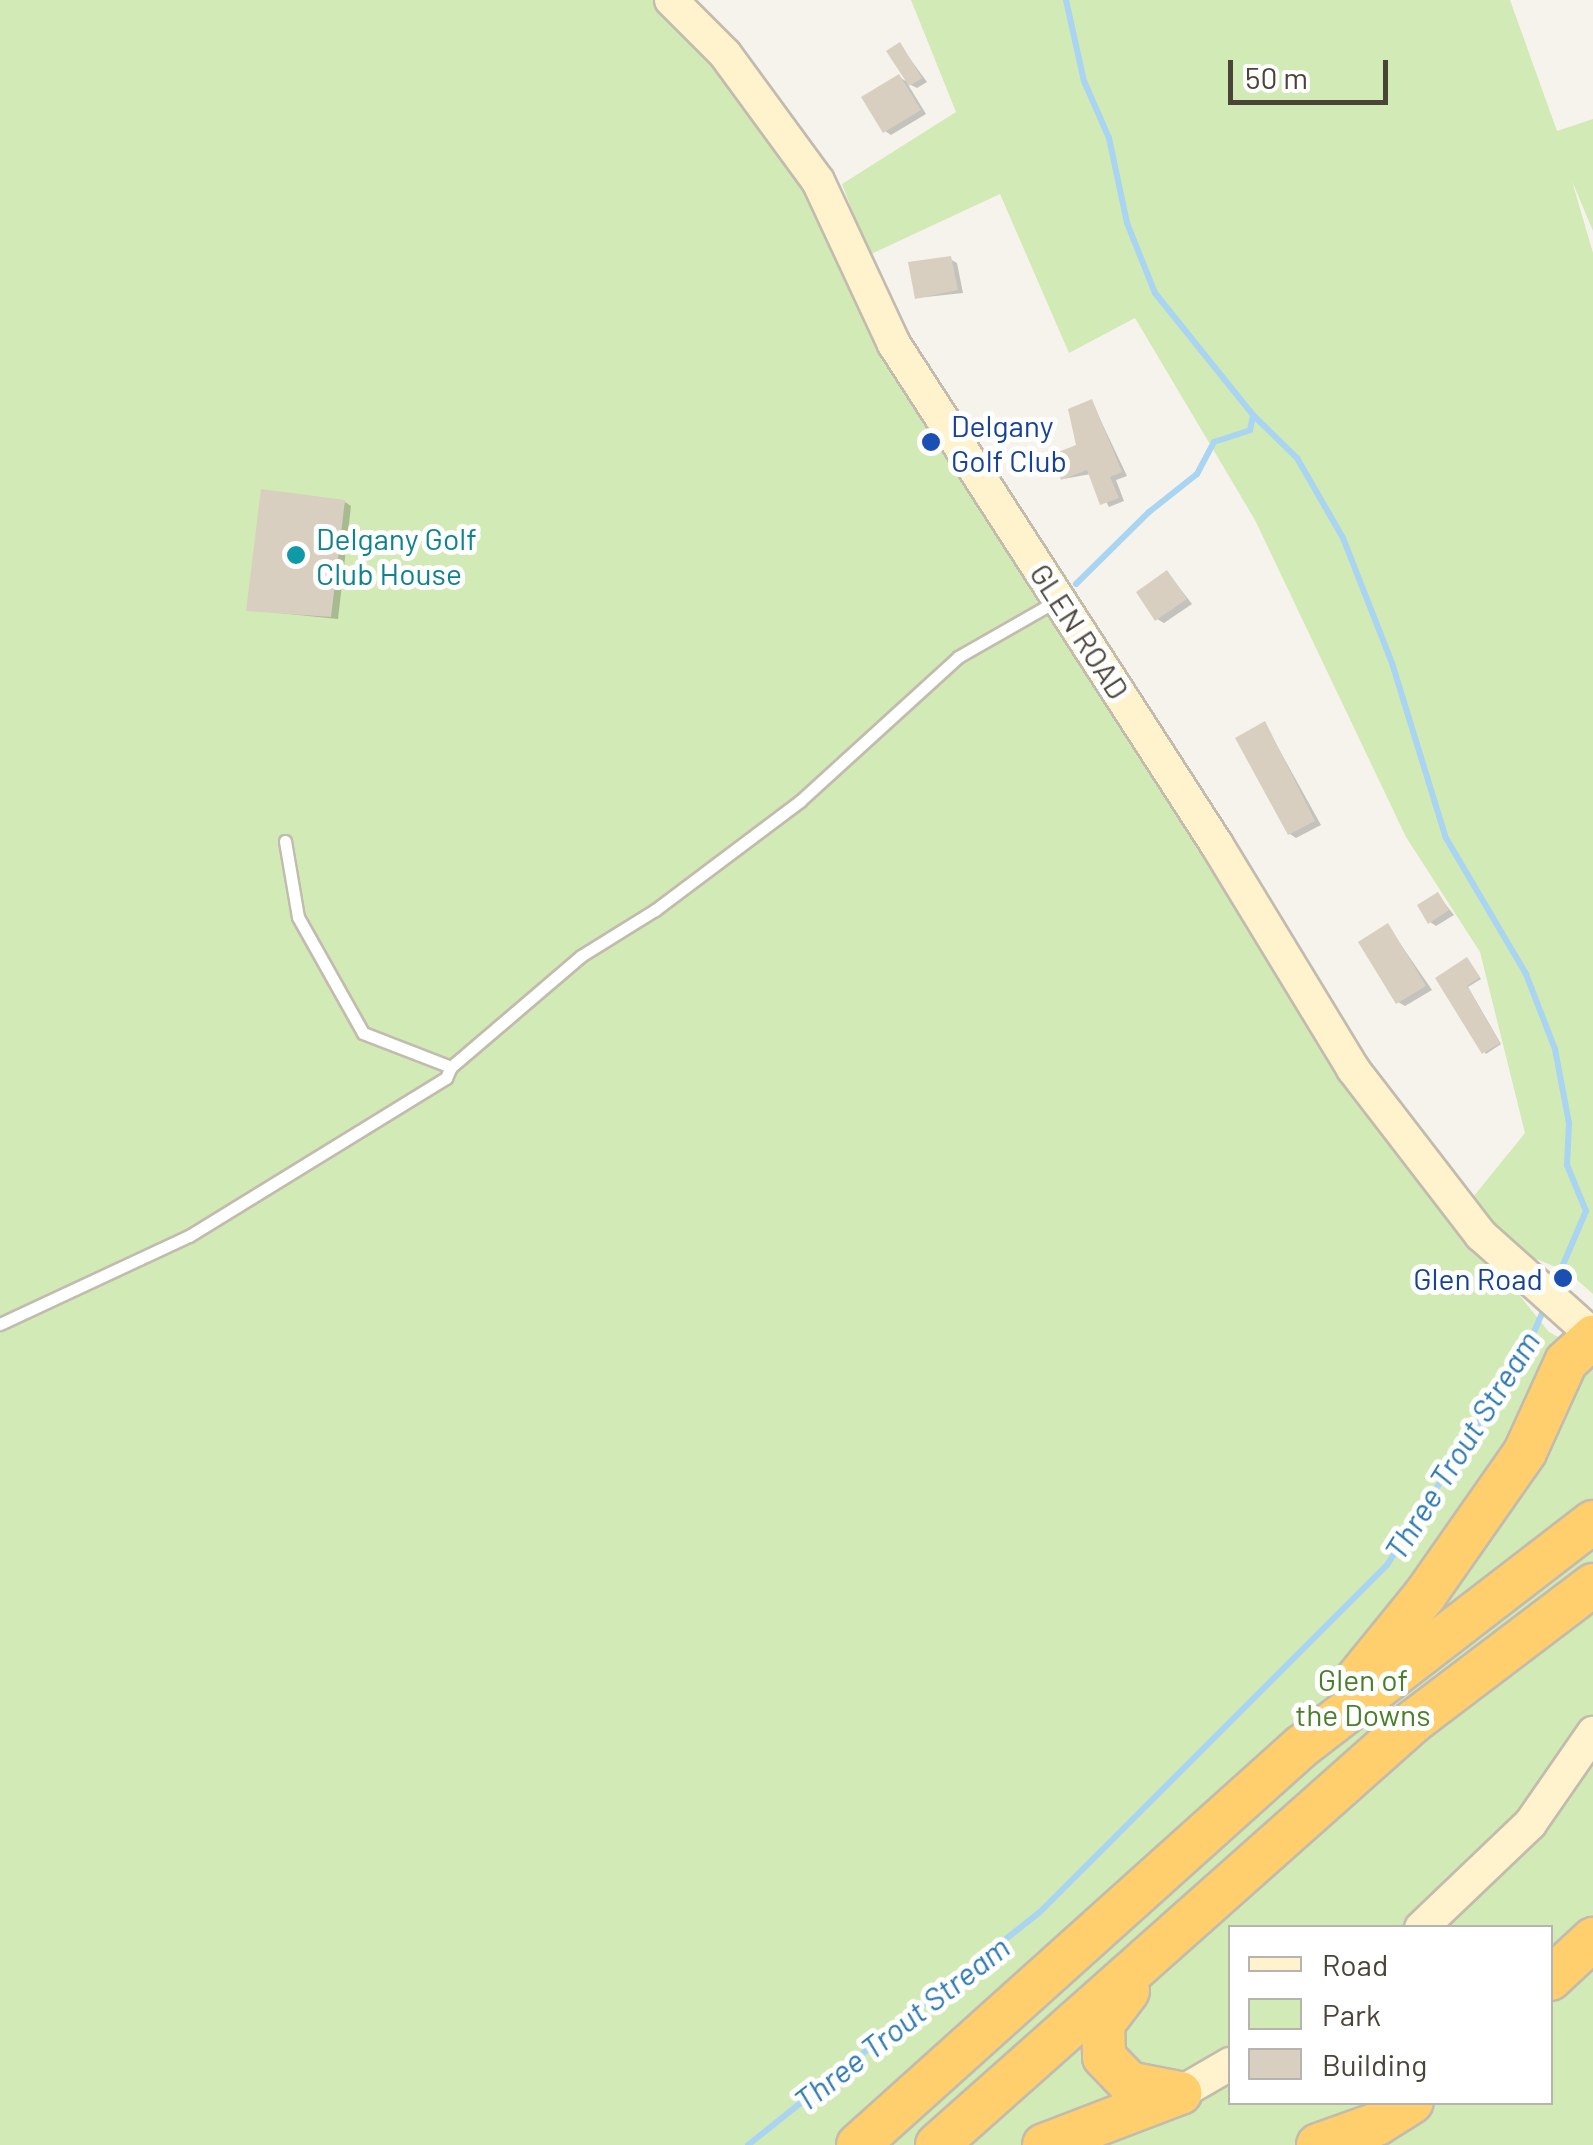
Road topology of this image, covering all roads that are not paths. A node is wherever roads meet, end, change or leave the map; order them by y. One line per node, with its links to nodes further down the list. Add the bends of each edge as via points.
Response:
1 (671, 0): 2 (main road, GLEN ROAD, via 725,54 818,181 894,344)
2 (1060, 599): 4 (lane, via 958,657 800,801 655,910 581,956); 6 (main road, GLEN ROAD, via 1352,1069 1481,1236)
3 (285, 840): 4 (lane, via 298,918 363,1033)
4 (451, 1066): 5 (lane, via 446,1078 189,1236)
5 (0, 1324)
6 (1593, 1336): 10 (highway, via 1574,1349 1525,1452 1425,1596)
7 (1593, 1522): 10 (highway)
8 (1593, 1584): 11 (highway, via 1414,1721)
9 (1593, 1733): 12 (main road, via 1530,1824)
10 (1302, 1746): 18 (highway)
11 (1269, 1850): 16 (highway, via 1234,1900 1105,2017 1101,2048 1111,2069 1129,2083); 19 (highway)
12 (1424, 1925)
13 (1593, 1939): 14 (highway)
14 (1553, 1976)
15 (1228, 2065): 16 (main road)
16 (1180, 2093): 20 (highway)
17 (1407, 2105): 21 (highway)
18 (858, 2145)
19 (937, 2145)
20 (1044, 2145)
21 (1318, 2145)

